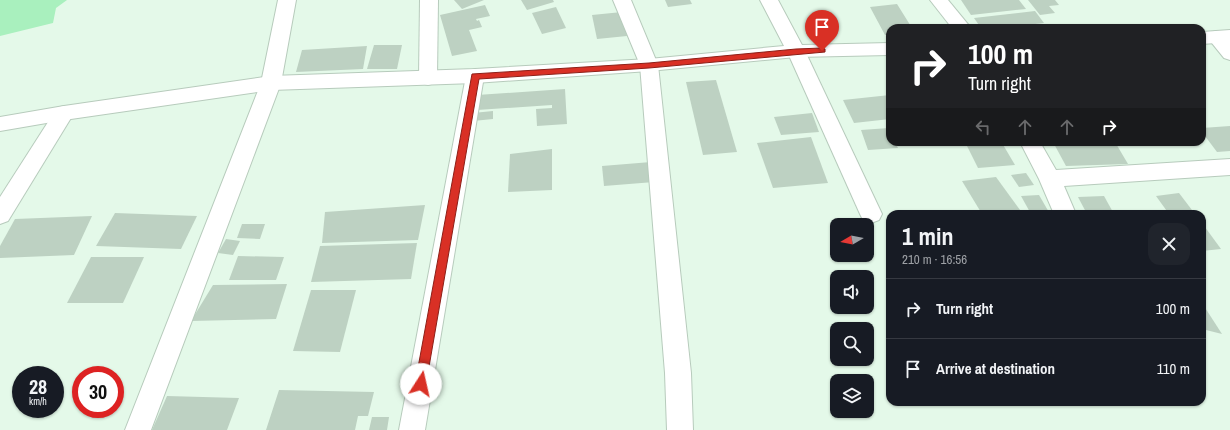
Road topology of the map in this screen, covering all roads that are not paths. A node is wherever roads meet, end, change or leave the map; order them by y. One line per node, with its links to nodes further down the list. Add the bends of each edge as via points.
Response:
1 (287, 0): 14 (street)
2 (429, 0): 13 (street)
3 (622, 0): 11 (street)
4 (769, 0): 9 (street)
5 (939, 0): 6 (street)
6 (959, 24)
7 (1216, 37): 10 (street)
8 (886, 49): 9 (street)
9 (796, 51): 11 (street); 21 (street)
10 (1230, 54)
11 (649, 65): 12 (street); 25 (street, via 678,373)
12 (475, 76): 13 (street); 24 (street)
13 (428, 78): 14 (street)
14 (271, 83): 15 (street); 23 (street)
15 (64, 113): 16 (street); 22 (street)
16 (0, 124)
17 (1032, 146): 19 (street)
18 (1230, 167): 19 (street)
19 (1050, 179): 20 (street)
20 (1063, 210)
21 (871, 214)
22 (0, 215)
23 (138, 430)
24 (412, 430)
25 (680, 430)

